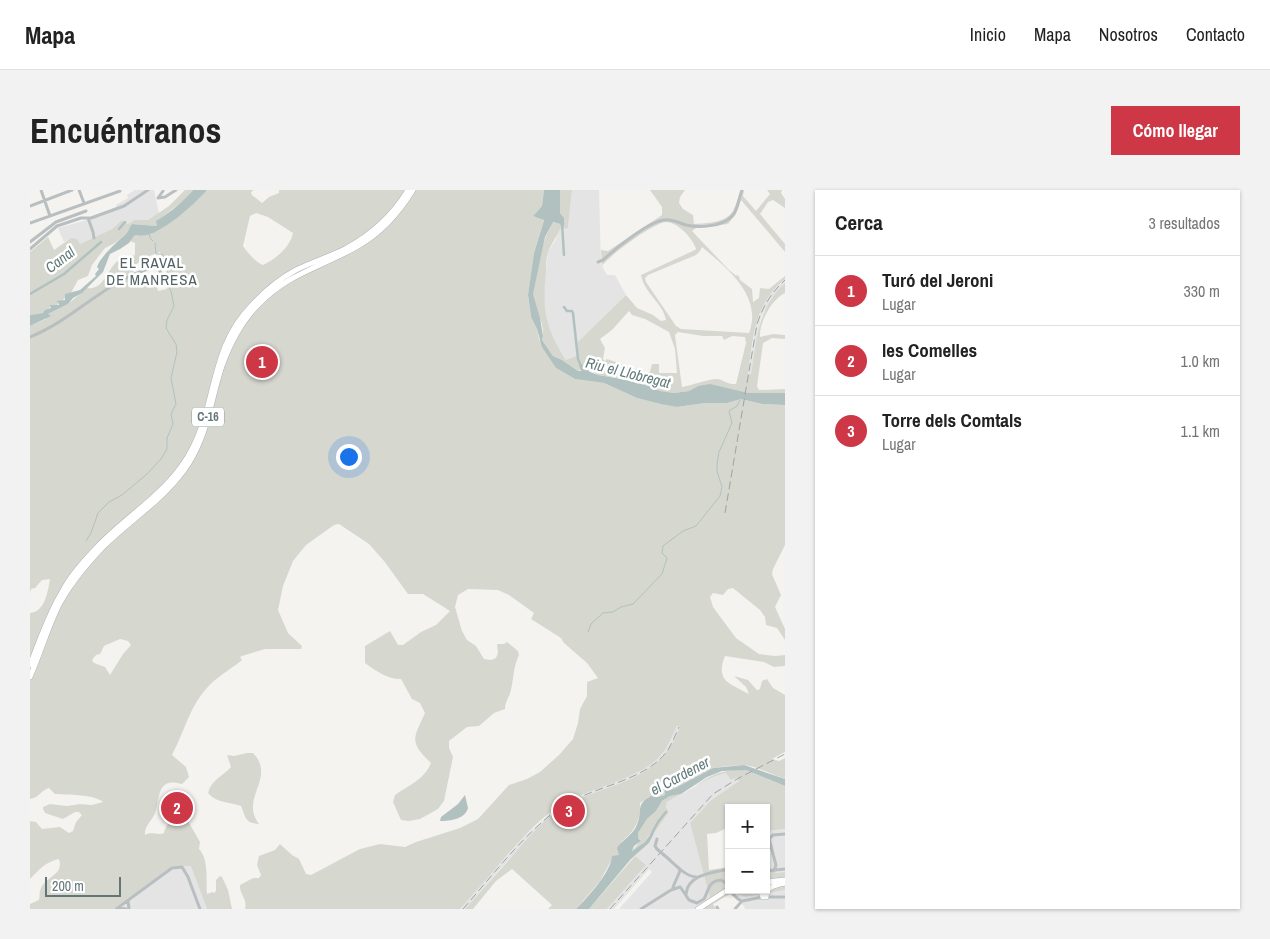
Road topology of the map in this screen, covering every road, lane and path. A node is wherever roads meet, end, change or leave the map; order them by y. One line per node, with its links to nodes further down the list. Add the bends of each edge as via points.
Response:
1 (41, 190): 14 (street)
2 (72, 190): 14 (street)
3 (78, 190): 15 (street)
4 (105, 190): 13 (street)
5 (148, 190): 19 (street, via 124,206)
6 (157, 190): 7 (street)
7 (164, 190): 8 (street, via 158,198)
8 (176, 190)
9 (408, 190): 30 (highway, C-16, via 371,232 345,249 289,274 248,308 225,346 199,432 188,456 162,490 110,534 72,577 51,612)
10 (413, 190): 31 (highway, C-16, via 396,214 367,241 290,278 250,312 221,367 206,426 192,459 163,496 104,546 75,580 58,608)
11 (742, 190): 27 (street, via 734,214 725,221 694,226 671,220 657,222)
12 (120, 191): 13 (street)
13 (107, 196): 15 (street)
14 (45, 200): 16 (street); 18 (street)
15 (84, 204): 18 (street)
16 (30, 206)
17 (86, 211): 21 (street)
18 (50, 216): 20 (street)
19 (88, 218): 24 (street); 26 (street, via 57,226)
20 (42, 219): 21 (street); 22 (street); 23 (street)
21 (56, 222): 25 (street)
22 (30, 223)
23 (30, 226)
24 (94, 238)
25 (30, 242)
26 (30, 249)
27 (598, 262)
28 (160, 284): 29 (street, via 161,273 155,267 127,277)
29 (30, 337)
30 (30, 665)
31 (30, 677)
32 (785, 834): 34 (street, via 773,835 769,839)
33 (657, 839): 35 (street, bridge, via 657,849)
34 (776, 864): 36 (street); 38 (street)
35 (678, 866): 40 (street); 41 (street)
36 (784, 869): 38 (street)
37 (725, 871): 42 (street)
38 (774, 871): 39 (street)
39 (770, 872)
40 (687, 874): 41 (street); 42 (street); 46 (street)
41 (678, 875): 45 (street)
42 (697, 877): 46 (street)
43 (785, 880): 44 (highway); 50 (highway)
44 (770, 881)
45 (676, 882): 49 (street); 51 (street)
46 (690, 882): 48 (street)
47 (725, 882): 52 (street, via 714,881 698,903 689,900)
48 (688, 886): 49 (street); 52 (street)
49 (680, 887): 51 (street); 52 (street)
50 (770, 888)
51 (671, 890): 65 (street)
52 (686, 894)
53 (726, 894): 66 (highway)
54 (727, 894): 67 (highway)
55 (734, 894): 60 (street)
56 (760, 894): 60 (street)
57 (768, 894): 58 (street)
58 (785, 897)
59 (128, 901): 62 (street); 63 (street); 64 (street, via 172,868 182,867)
60 (742, 901): 61 (street)
61 (738, 908)
62 (117, 909): 63 (street)
63 (127, 909)
64 (200, 909)
65 (641, 909)
66 (698, 909)
67 (702, 909)

